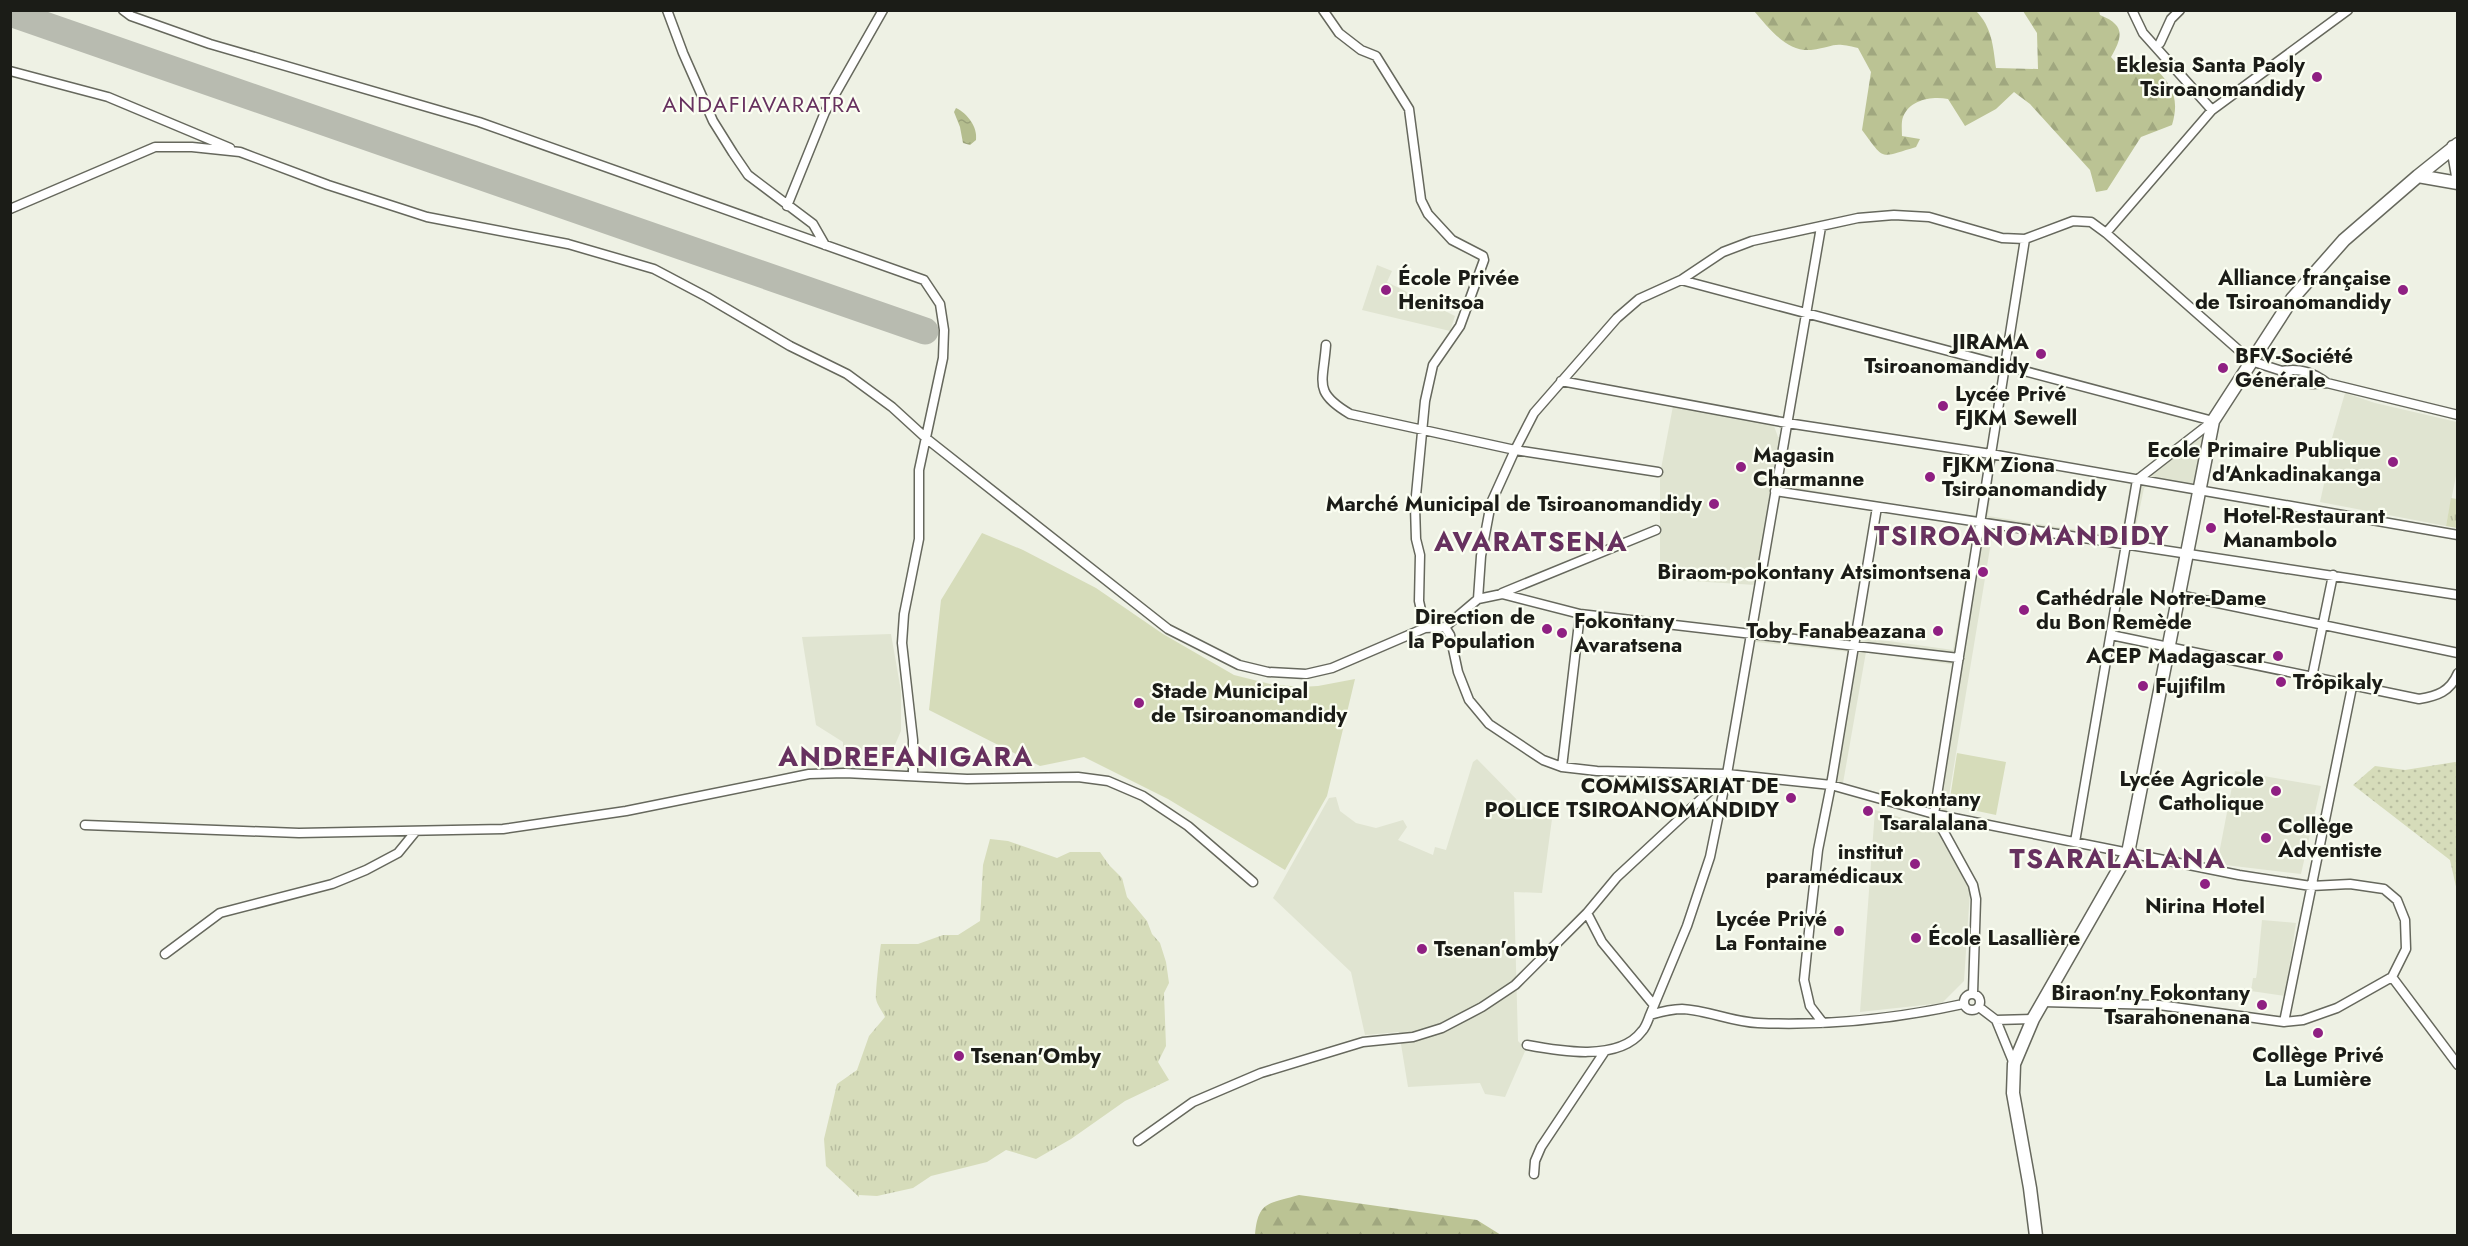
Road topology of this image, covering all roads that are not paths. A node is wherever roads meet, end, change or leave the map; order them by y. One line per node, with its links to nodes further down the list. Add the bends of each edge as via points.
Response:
1 (123, 10): 21 (street, via 210,44 479,122)
2 (667, 10): 16 (street, via 713,121 748,175)
3 (883, 10): 16 (street, via 825,112)
4 (1323, 10): 31 (street, via 1339,33 1376,56 1408,109 1421,200 1428,214 1452,240 1484,260 1460,326 1433,365)
5 (2132, 10): 10 (street, via 2143,33)
6 (2180, 10): 8 (street, via 2171,19)
7 (2348, 10): 10 (street)
8 (2160, 44)
9 (10, 71): 12 (street, via 108,97)
10 (2212, 110): 19 (street)
11 (2455, 146): 13 (main road); 14 (main road)
12 (240, 152): 17 (street, via 155,147); 32 (street, via 427,217 568,244 654,269 847,374 892,407)
13 (2418, 176): 15 (main road); 25 (main road, via 2344,240 2317,269)
14 (2457, 176)
15 (2457, 183)
16 (787, 206): 21 (street, via 813,224)
17 (10, 209)
18 (1821, 227): 20 (street, via 1894,214 1929,217 2002,238); 22 (street, via 1723,252); 23 (street)
19 (2106, 233): 20 (street, via 2091,222 2073,221); 25 (street)
20 (2025, 239): 26 (street)
21 (825, 245): 32 (street, via 924,280 940,304 943,358)
22 (1681, 280): 23 (street); 27 (street, via 1639,298)
23 (1806, 314): 26 (street); 30 (street)
24 (1326, 345): 31 (street, via 1323,390 1330,402 1350,414)
25 (2251, 361): 28 (street, via 2282,371 2292,380 2327,383); 29 (main road)
26 (2005, 366): 29 (street); 34 (street)
27 (1561, 381): 30 (street); 33 (street, via 1534,413)
28 (2457, 416)
29 (2213, 421): 36 (street); 38 (main road)
30 (1787, 423): 34 (street); 37 (street)
31 (1422, 430): 33 (street); 53 (street, via 1415,506 1419,601)
32 (927, 440): 53 (street, via 1168,629 1239,665 1268,672 1306,674 1332,668); 65 (street, via 919,470 919,539 902,644)
33 (1515, 450): 35 (street); 49 (street, via 1491,503 1480,556)
34 (1991, 454): 36 (street); 40 (street)
35 (1658, 472)
36 (2137, 480): 38 (street); 43 (street)
37 (1774, 491): 39 (street); 54 (street)
38 (2200, 491): 42 (street); 44 (main road)
39 (1877, 507): 40 (street); 56 (street)
40 (1981, 521): 43 (street); 59 (street)
41 (1656, 530): 46 (street)
42 (2457, 535)
43 (2127, 544): 44 (street); 55 (street)
44 (2187, 554): 45 (street); 47 (main road)
45 (2332, 575): 48 (street); 51 (street)
46 (1502, 594): 49 (street); 50 (street)
47 (2179, 595): 51 (street); 57 (main road)
48 (2457, 595)
49 (1478, 599): 52 (street)
50 (1580, 614): 54 (street); 63 (street)
51 (2323, 625): 58 (street); 61 (street)
52 (1445, 627): 53 (street); 63 (street, via 1469,700 1489,724 1543,760)
53 (1425, 628)
54 (1752, 634): 56 (street); 64 (street)
55 (2111, 635): 57 (street); 70 (street)
56 (1855, 645): 59 (street); 66 (street)
57 (2169, 646): 61 (street); 71 (main road)
58 (2457, 653)
59 (1959, 658): 67 (street)
60 (2457, 673): 62 (street, via 2439,696 2419,699)
61 (2312, 677): 62 (street)
62 (2352, 687): 73 (street)
63 (1562, 767): 64 (street)
64 (1727, 774): 66 (street); 74 (street, via 1617,877); 79 (street, via 1710,857 1687,926)
65 (913, 776): 69 (street, via 808,774 626,811 503,829); 72 (street, via 1078,777 1108,781 1143,796 1188,826)
66 (1832, 785): 67 (street); 86 (street, via 1818,850 1804,980 1810,1006)
67 (1934, 814): 70 (street); 77 (street, via 1974,892)
68 (85, 825): 69 (street, via 299,833)
69 (416, 831): 75 (street, via 398,853 366,870 332,884 220,913)
70 (2075, 842): 71 (street)
71 (2128, 853): 73 (street); 78 (main road)
72 (1253, 882)
73 (2311, 886): 76 (street, via 2350,884 2384,889 2397,900 2405,920 2406,949); 85 (street)
74 (1587, 913): 79 (street, via 1602,942); 91 (street, via 1515,985 1482,1008 1413,1037 1363,1042 1261,1073 1193,1102)
75 (165, 954)
76 (2392, 977): 85 (street, via 2337,1008); 90 (street)
77 (1973, 993): 80 (street, via 1968,994); 81 (street, via 1978,996)
78 (2043, 1002): 83 (main road); 85 (street, via 2159,1005)
79 (1653, 1004): 82 (street)
80 (1963, 1004): 81 (street, via 1967,1010); 86 (street, via 1914,1015)
81 (1979, 1007): 84 (street)
82 (1650, 1015): 86 (street, via 1683,1009 1750,1023); 88 (street, via 1642,1031 1628,1044)
83 (2033, 1019): 84 (street); 89 (main road)
84 (1996, 1020): 89 (street)
85 (2284, 1022)
86 (1823, 1023)
87 (1527, 1045): 88 (street, via 1563,1052)
88 (1605, 1051): 92 (street, via 1542,1147)
89 (2014, 1064): 93 (main road, via 2013,1093)
90 (2457, 1065)
91 (1138, 1141)
92 (1534, 1174)
93 (2036, 1236)

